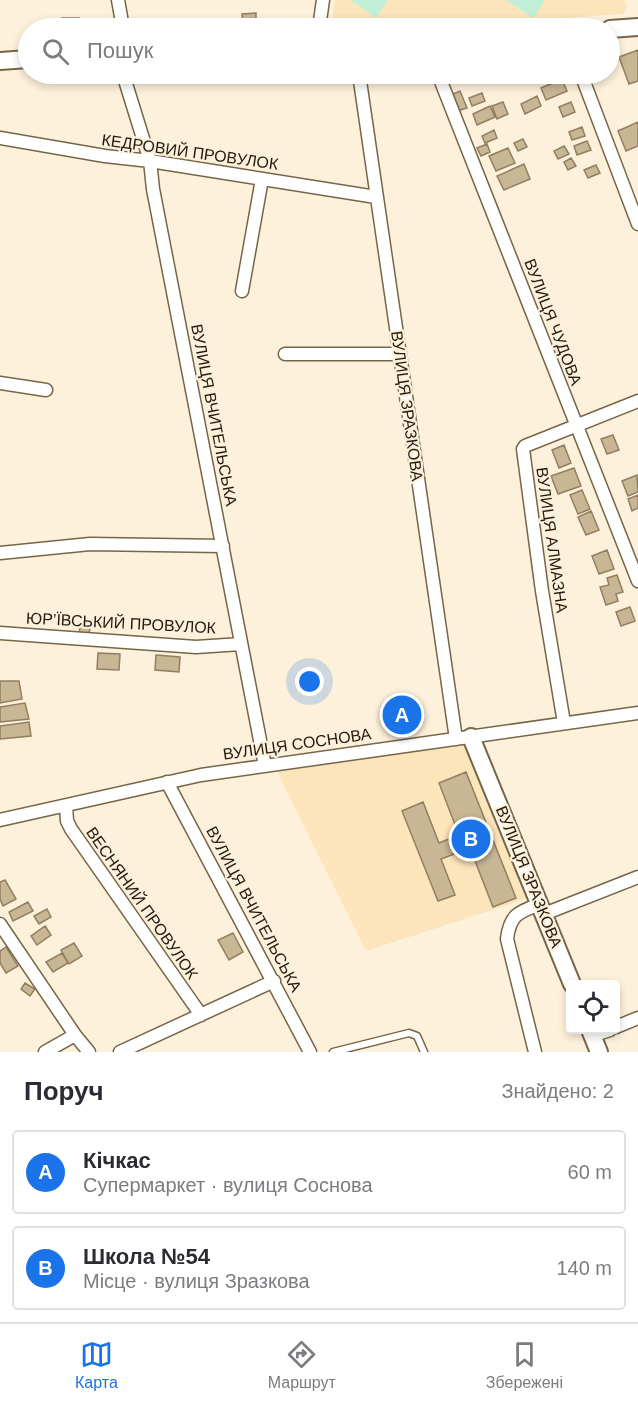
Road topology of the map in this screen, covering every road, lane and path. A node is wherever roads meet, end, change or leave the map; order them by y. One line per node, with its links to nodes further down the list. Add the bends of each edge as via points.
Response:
1 (118, 0): 3 (street)
2 (322, 0): 4 (street)
3 (121, 18)
4 (320, 18)
5 (638, 27): 6 (street)
6 (620, 28)
7 (18, 60): 8 (street)
8 (0, 61)
9 (126, 84): 14 (street, ВУЛИЦЯ ВЧИТЕЛЬСЬКА)
10 (360, 84): 16 (street, ВУЛИЦЯ ЗРАЗКОВА)
11 (442, 84): 24 (street, ВУЛИЦЯ ЧУДОВА)
12 (585, 84): 17 (street)
13 (0, 138): 14 (street, КЕДРОВИЙ ПРОВУЛОК)
14 (150, 160): 15 (street, КЕДРОВИЙ ПРОВУЛОК); 25 (street, ВУЛИЦЯ ВЧИТЕЛЬСЬКА)
15 (262, 179): 16 (street, КЕДРОВИЙ ПРОВУЛОК); 18 (street)
16 (376, 197): 20 (street, ВУЛИЦЯ ЗРАЗКОВА)
17 (638, 224)
18 (242, 291)
19 (285, 354): 20 (street)
20 (399, 354): 32 (street, ВУЛИЦЯ ЗРАЗКОВА)
21 (0, 383): 22 (street)
22 (46, 390)
23 (638, 401): 24 (street, ВУЛИЦЯ АЛМАЗНА)
24 (575, 425): 27 (street, ВУЛИЦЯ ЧУДОВА); 31 (street, ВУЛИЦЯ АЛМАЗНА, via 525,446 523,452)
25 (222, 546): 26 (street, via 90,544); 29 (street, ВУЛИЦЯ ВЧИТЕЛЬСЬКА)
26 (0, 553)
27 (638, 581)
28 (0, 633): 29 (street, ЮР’ЇВСЬКИЙ ПРОВУЛОК, via 196,647)
29 (241, 644): 33 (street, ВУЛИЦЯ ВЧИТЕЛЬСЬКА)
30 (638, 713): 31 (street, ВУЛИЦЯ СОСНОВА)
31 (564, 723): 32 (street, ВУЛИЦЯ СОСНОВА)
32 (464, 738): 33 (street, ВУЛИЦЯ СОСНОВА); 38 (street, ВУЛИЦЯ ЗРАЗКОВА)
33 (265, 765): 34 (street, ВУЛИЦЯ СОСНОВА)
34 (167, 782): 35 (street, ВУЛИЦЯ СОСНОВА); 41 (street, ВУЛИЦЯ ВЧИТЕЛЬСЬКА)
35 (66, 806): 36 (street, ВУЛИЦЯ СОСНОВА); 42 (street, ВЕСНЯНИЙ ПРОВУЛОК, via 71,829)
36 (0, 818)
37 (638, 877): 38 (street)
38 (542, 909): 40 (street, ВУЛИЦЯ ЗРАЗКОВА); 52 (street, via 518,913 511,920 507,939)
39 (2, 931): 45 (street)
40 (570, 980)
41 (274, 981): 42 (street); 49 (street, ВУЛИЦЯ ВЧИТЕЛЬСЬКА)
42 (201, 1015): 48 (street)
43 (638, 1018): 44 (street)
44 (620, 1025)
45 (75, 1035): 46 (street); 47 (street)
46 (45, 1052)
47 (89, 1052)
48 (120, 1052)
49 (310, 1052)
50 (333, 1052): 51 (lane, via 409,1033 417,1036)
51 (424, 1052)
52 (535, 1052)

